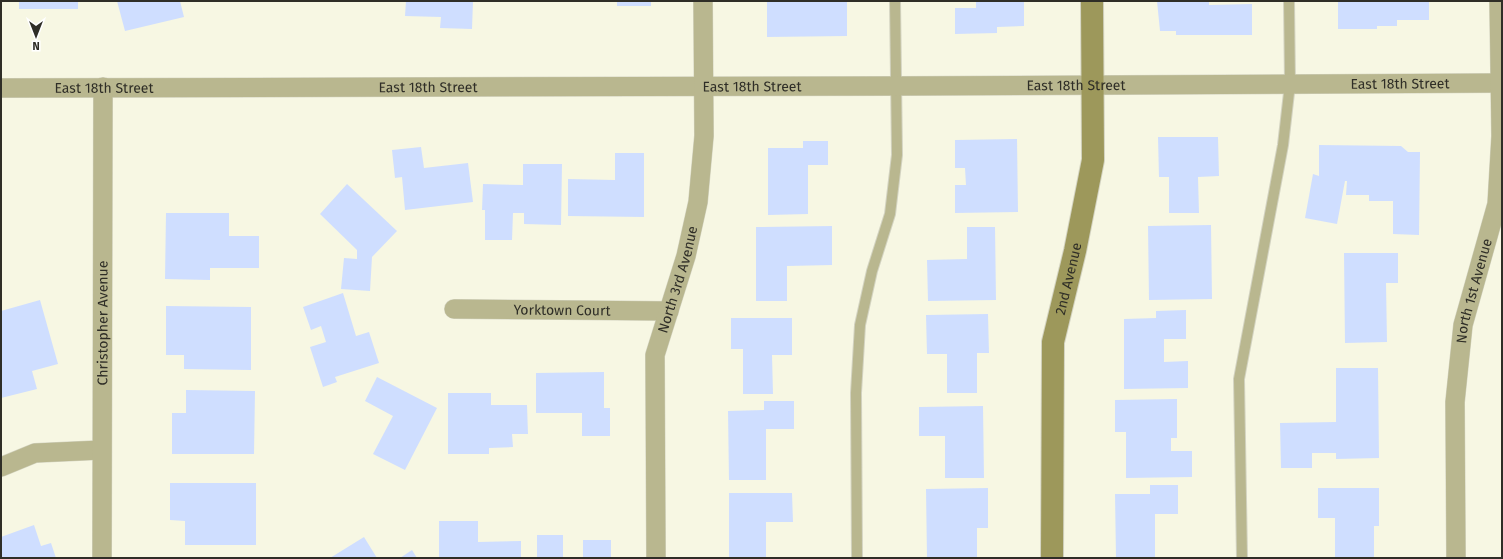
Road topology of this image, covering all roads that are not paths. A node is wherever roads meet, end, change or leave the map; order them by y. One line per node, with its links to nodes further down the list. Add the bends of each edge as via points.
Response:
1 (703, 1): 8 (street, North 3rd Avenue)
2 (895, 1): 9 (lane)
3 (1092, 1): 10 (street, 2nd Avenue)
4 (1289, 1): 7 (lane)
5 (1499, 1): 6 (street, North 1st Avenue)
6 (1502, 83): 7 (street, East 18th Street); 22 (street, North 1st Avenue, via 1497,204 1463,325 1455,402)
7 (1290, 84): 10 (street, East 18th Street); 21 (lane, via 1283,145 1239,379)
8 (704, 86): 9 (street, East 18th Street); 11 (street, East 18th Street); 14 (street, North 3rd Avenue, via 704,136 698,202 686,256)
9 (898, 86): 10 (street, East 18th Street); 19 (lane, via 898,155 890,214 872,271 860,325 856,393)
10 (1092, 86): 20 (street, 2nd Avenue, via 1093,160 1053,342)
11 (103, 87): 12 (street, East 18th Street); 15 (street, Christopher Avenue)
12 (1, 88)
13 (454, 309): 14 (street, Yorktown Court)
14 (669, 311): 18 (street, North 3rd Avenue, via 655,355)
15 (101, 450): 16 (street, via 35,453); 17 (street, Christopher Avenue)
16 (1, 467)
17 (102, 558)
18 (656, 558)
19 (857, 558)
20 (1052, 558)
21 (1242, 558)
22 (1456, 558)

